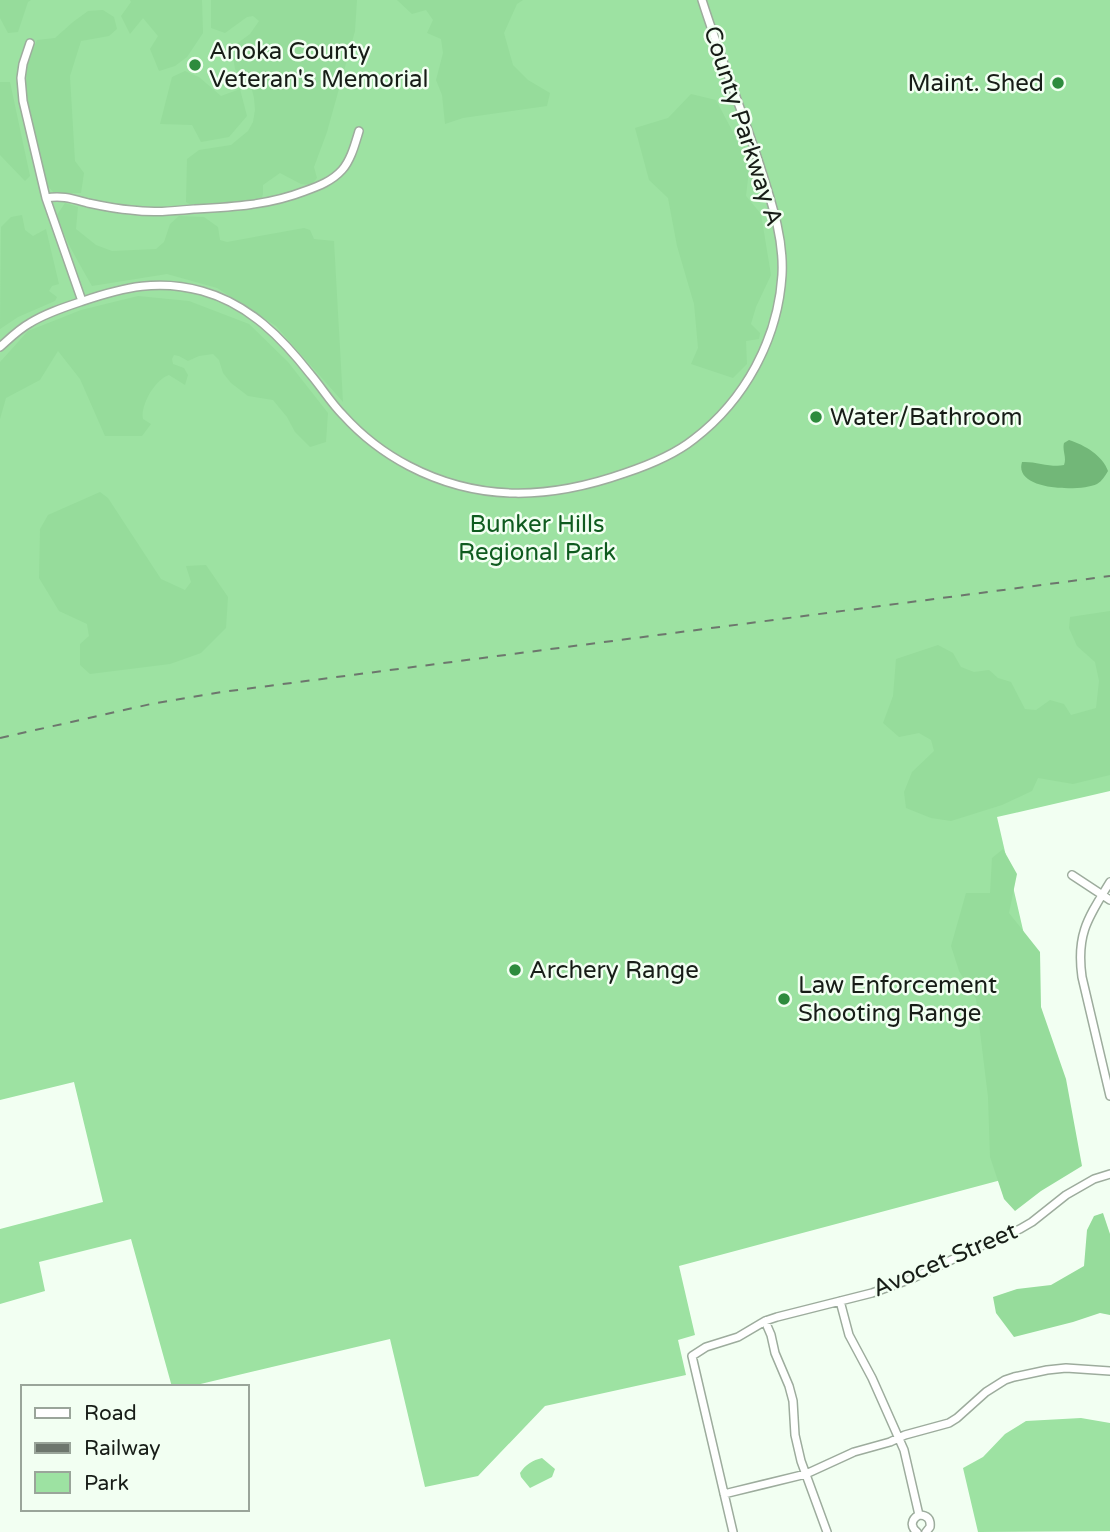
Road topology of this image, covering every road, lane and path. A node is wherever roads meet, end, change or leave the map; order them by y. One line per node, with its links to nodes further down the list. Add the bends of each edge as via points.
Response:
1 (702, 0): 5 (street, County Parkway A, via 774,211 782,273 773,326 743,387 705,430 666,457 561,490 513,494 451,484 370,441 277,335 231,302 201,290 165,284 130,287)
2 (30, 43): 4 (street, via 23,64 23,101)
3 (359, 131): 4 (street, via 347,163 330,180 270,203 148,212 61,196)
4 (47, 198): 5 (street)
5 (82, 301): 6 (street, County Parkway A, via 28,324)
6 (0, 347)
7 (1072, 875): 9 (street)
8 (1110, 882): 9 (street)
9 (1102, 894): 10 (street); 11 (street, via 1082,933 1080,960)
10 (1110, 900)
11 (1106, 1060): 12 (street)
12 (1110, 1096)
13 (1110, 1174): 14 (street, Avocet Street, via 1066,1195 1020,1229 894,1287)
14 (840, 1301): 15 (street, Avocet Street); 17 (street, via 849,1335)
15 (765, 1321): 18 (street, via 789,1386); 19 (street, Avocet Street, via 692,1356)
16 (1110, 1371): 17 (street, via 1066,1368 1014,1377 986,1392 949,1423)
17 (898, 1438): 18 (street); 20 (street)
18 (806, 1474): 19 (street); 22 (street)
19 (724, 1494): 21 (street)
20 (919, 1515): 23 (street, via 912,1523); 24 (street, via 929,1519)
21 (733, 1532)
22 (827, 1532)
23 (917, 1532)
24 (926, 1532)

